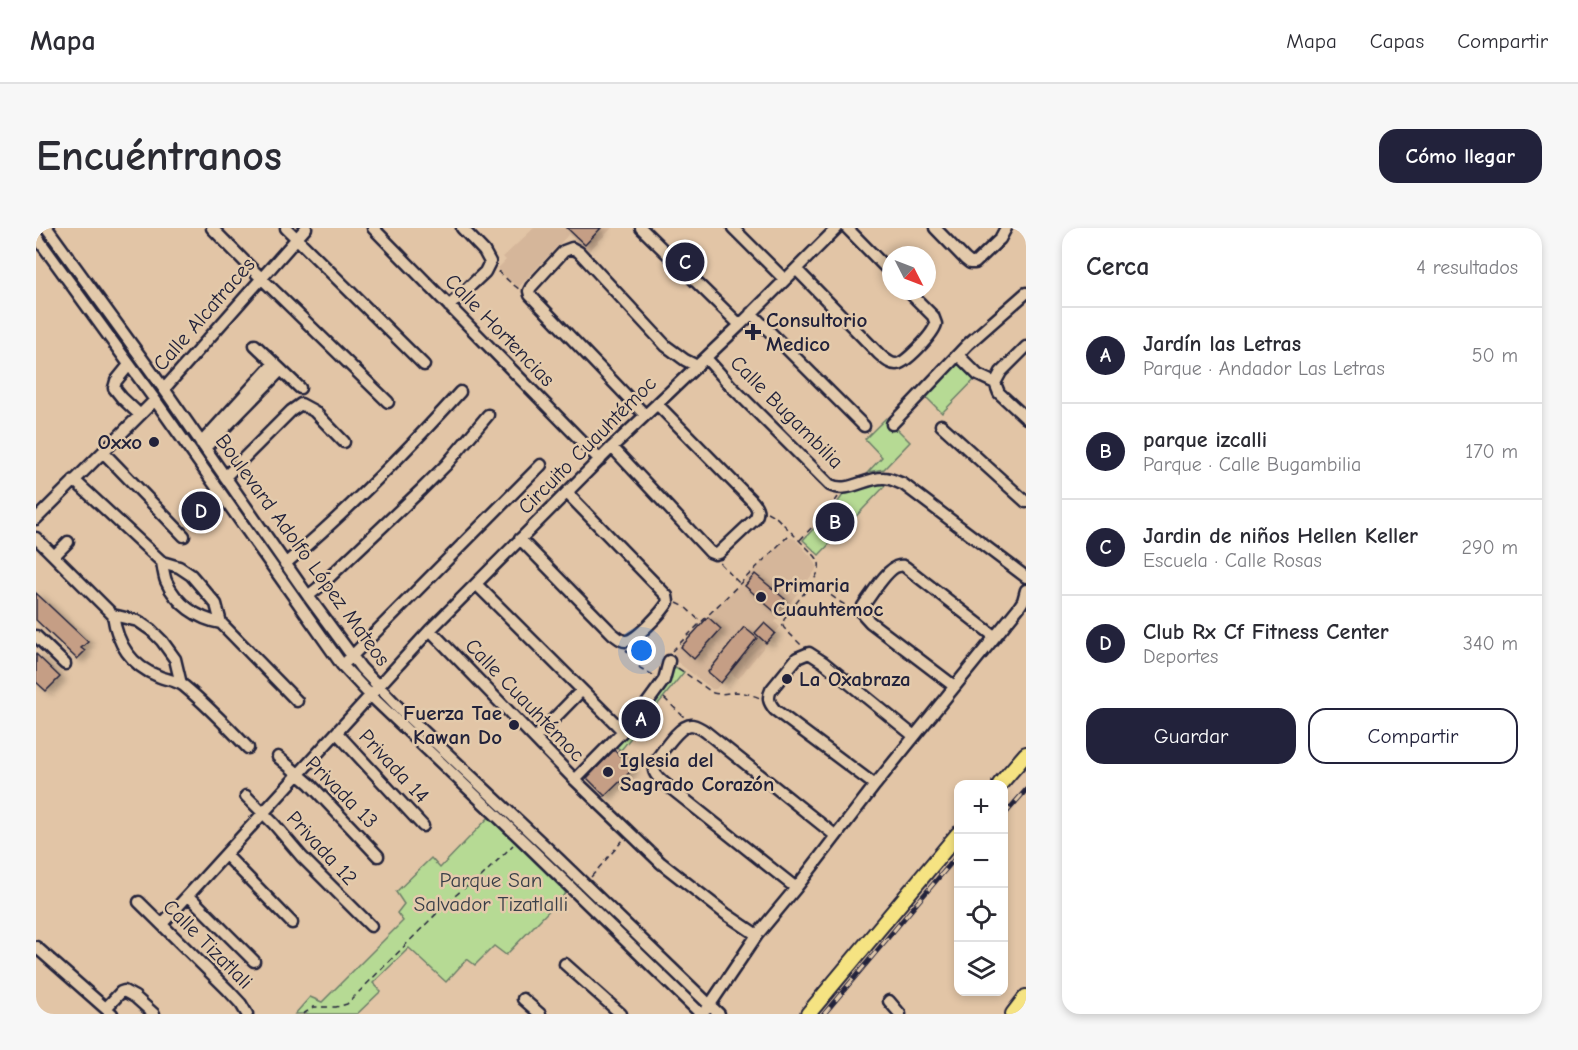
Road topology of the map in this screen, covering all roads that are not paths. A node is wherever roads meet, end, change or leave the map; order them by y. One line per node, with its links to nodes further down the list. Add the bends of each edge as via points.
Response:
1 (47, 228): 34 (street, Boulevard Adolfo López Mateos)
2 (212, 228): 17 (street)
3 (286, 228): 14 (street)
4 (306, 228): 14 (street, Calle Alcatraces)
5 (373, 228): 21 (street, Calle Hortencias)
6 (462, 228): 21 (street, via 490,262 485,272)
7 (641, 228): 23 (street)
8 (733, 228): 18 (street)
9 (847, 228): 15 (street)
10 (935, 228): 11 (street, via 970,263 975,263 1000,239)
11 (1006, 228)
12 (830, 230): 16 (street, Circuito Cuauhtémoc)
13 (36, 236): 28 (street, Boulevard Adolfo López Mateos)
14 (297, 238): 17 (street, Calle Alcatraces); 29 (street)
15 (882, 264)
16 (796, 269): 18 (street, Circuito Cuauhtémoc); 20 (street, via 893,364 904,361 936,324)
17 (262, 278): 34 (street, Calle Alcatraces); 37 (street)
18 (784, 280): 22 (street, Circuito Cuauhtémoc)
19 (1026, 293): 26 (street)
20 (917, 300)
21 (449, 306): 50 (street, Calle Hortencias)
22 (751, 313): 23 (street, Circuito Cuauhtémoc); 45 (street)
23 (740, 325): 27 (street, Circuito Cuauhtémoc)
24 (255, 345): 30 (street)
25 (1026, 348): 32 (street, via 1000,372)
26 (958, 355): 32 (street, via 978,375); 43 (street)
27 (706, 358): 31 (street, Circuito Cuauhtémoc); 64 (street, Calle Bugambilia, via 826,482 835,488 883,478 903,484)
28 (129, 365): 36 (street, Boulevard Adolfo López Mateos); 39 (street, via 114,388)
29 (424, 365)
30 (277, 366): 33 (street); 47 (street)
31 (697, 366): 38 (street, Circuito Cuauhtémoc); 41 (street, via 666,346 575,250 564,251 529,291)
32 (995, 383): 42 (street, via 999,393)
33 (300, 388)
34 (164, 389): 47 (street, Boulevard Adolfo López Mateos)
35 (460, 392): 63 (street, via 380,477)
36 (155, 400): 39 (street); 76 (street, Boulevard Adolfo López Mateos)
37 (388, 402)
38 (657, 404): 41 (street, Circuito Cuauhtémoc); 48 (street, via 758,510 755,519 724,549 715,554 707,549)
39 (140, 415): 49 (street)
40 (488, 415): 67 (street, via 422,490)
41 (645, 415): 48 (street, Circuito Cuauhtémoc)
42 (1026, 418)
43 (892, 424)
44 (940, 425): 55 (street)
45 (864, 426)
46 (344, 442): 52 (street, via 314,411 301,404)
47 (203, 446): 52 (street, Boulevard Adolfo López Mateos)
48 (612, 447): 50 (street, Circuito Cuauhtémoc)
49 (103, 452): 53 (street); 57 (street)
50 (600, 460): 54 (street, Circuito Cuauhtémoc)
51 (541, 465): 73 (street)
52 (225, 477): 63 (street, Boulevard Adolfo López Mateos)
53 (74, 480): 56 (street); 62 (street)
54 (567, 493): 59 (street, Circuito Cuauhtémoc); 59 (street, via 663,592 668,602 662,612 635,638 623,641)
55 (1026, 502)
56 (36, 519)
57 (184, 536)
58 (36, 538): 61 (street)
59 (520, 539): 65 (street, Circuito Cuauhtémoc)
60 (68, 542): 61 (street)
61 (54, 556): 68 (street)
62 (162, 562): 69 (street, via 191,575 216,604); 69 (street, via 165,580 185,606 208,621)
63 (285, 564): 67 (street, Boulevard Adolfo López Mateos)
64 (1026, 577)
65 (476, 584): 70 (street, Circuito Cuauhtémoc); 79 (street)
66 (1026, 590): 72 (street, via 1019,607)
67 (308, 596): 73 (street, Boulevard Adolfo López Mateos)
68 (113, 615): 77 (street, via 124,650 145,670); 77 (street, via 138,621 162,641 179,668)
69 (221, 623): 81 (street)
70 (430, 630): 80 (street, Circuito Cuauhtémoc); 85 (street, Calle Cuauhtémoc)
71 (36, 636): 75 (street)
72 (994, 636): 78 (street); 78 (street, via 903,566 889,571 861,612)
73 (352, 656): 76 (street); 80 (street, Boulevard Adolfo López Mateos)
74 (669, 661): 82 (street, via 657,691)
75 (65, 664)
76 (342, 665): 80 (street, Boulevard Adolfo López Mateos)
77 (181, 684): 86 (street)
78 (954, 686): 84 (street)
79 (582, 690): 82 (street); 85 (street)
80 (374, 691): 83 (street); 98 (street, Boulevard Adolfo López Mateos); 101 (street, Boulevard Adolfo López Mateos)
81 (297, 701)
82 (623, 731): 90 (street)
83 (337, 733): 89 (street); 95 (street, Privada 14)
84 (914, 736): 92 (street); 92 (street, via 809,653 790,666 768,695 775,710)
85 (535, 738): 90 (street, Calle Cuauhtémoc)
86 (248, 748)
87 (1026, 754): 91 (main road)
88 (278, 757): 89 (street, Privada 13)
89 (299, 775): 94 (street); 100 (street, Privada 13)
90 (575, 780): 108 (street, Calle Cuauhtémoc, via 661,863)
91 (1003, 780)
92 (875, 785): 96 (street)
93 (246, 795): 94 (street, Privada 12)
94 (263, 814): 99 (street); 107 (street, Privada 12)
95 (423, 826)
96 (836, 836): 102 (street); 102 (street, via 706,732 692,725 673,739 656,760 653,772 663,783)
97 (954, 839): 122 (main road)
98 (547, 848): 101 (street); 116 (street, Boulevard Adolfo López Mateos)
99 (226, 855): 103 (street); 105 (street)
100 (378, 856)
101 (538, 856): 116 (street, Boulevard Adolfo López Mateos)
102 (796, 888): 108 (street)
103 (189, 896): 106 (street); 110 (street)
104 (139, 902): 106 (street, Calle Tizatlali)
105 (292, 923)
106 (162, 924): 118 (street, Calle Tizatlali)
107 (371, 926)
108 (757, 935): 116 (street)
109 (36, 947): 115 (street)
110 (254, 961)
111 (565, 964): 120 (street)
112 (1026, 997): 124 (main road)
113 (524, 999): 119 (street)
114 (889, 1001): 123 (street)
115 (109, 1011): 117 (street, via 124,991)
116 (705, 1011): 121 (street, Boulevard Adolfo López Mateos)
117 (154, 1014)
118 (247, 1014)
119 (540, 1014)
120 (621, 1014)
121 (718, 1014)
122 (808, 1014)
123 (900, 1014)
124 (1013, 1014)

